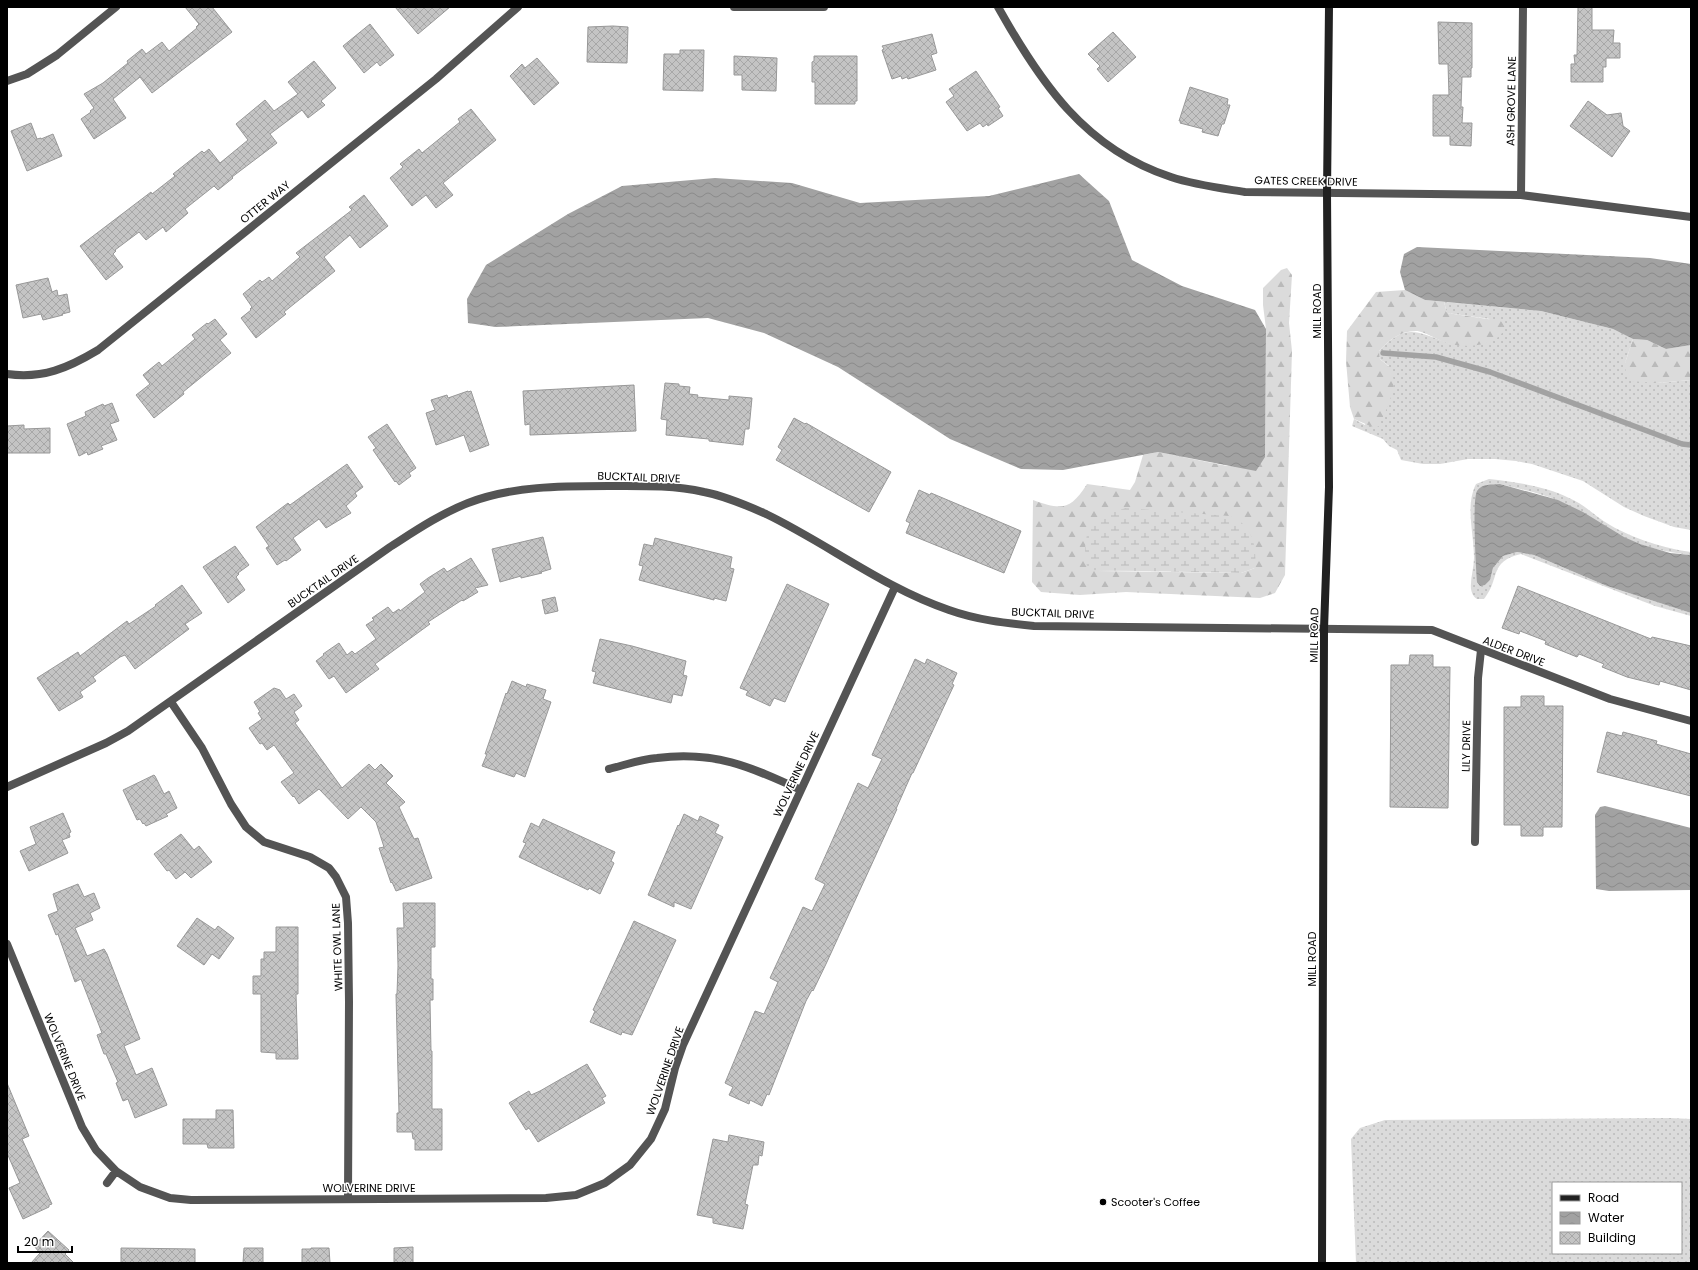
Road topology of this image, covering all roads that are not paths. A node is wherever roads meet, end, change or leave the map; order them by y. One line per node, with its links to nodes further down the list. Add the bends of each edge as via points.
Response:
1 (116, 7): 8 (street, via 58,55 27,74)
2 (518, 7): 12 (street, OTTER WAY, via 430,84 98,350 76,364 50,372 20,376)
3 (734, 7): 4 (street)
4 (824, 7)
5 (998, 7): 9 (street, GATES CREEK DRIVE, via 1044,82 1072,116 1108,145 1136,162 1170,177 1207,187 1245,192)
6 (1329, 7): 9 (street, MILL ROAD)
7 (1523, 7): 10 (street, ASH GROVE LANE)
8 (7, 81)
9 (1327, 192): 10 (street, GATES CREEK DRIVE); 14 (street, MILL ROAD, via 1329,487)
10 (1522, 195): 11 (street, GATES CREEK DRIVE)
11 (1691, 217)
12 (7, 374)
13 (895, 587): 14 (street, BUCKTAIL DRIVE, via 950,611 991,621 1034,626); 16 (street, BUCKTAIL DRIVE, via 768,515 738,502 704,492 636,486 558,486 513,491 468,503 428,522); 20 (street, WOLVERINE DRIVE)
14 (1324, 629): 15 (street, ALDER DRIVE, via 1432,630); 26 (street, MILL ROAD)
15 (1481, 650): 17 (street, ALDER DRIVE, via 1610,699); 21 (street, LILY DRIVE, via 1478,678)
16 (170, 702): 19 (street, BUCKTAIL DRIVE, via 106,744); 25 (street, WHITE OWL LANE, via 202,748 246,827 264,842 310,857 329,868 346,896 349,1002)
17 (1691, 721)
18 (609, 768): 20 (street, via 656,758 687,755 716,758 746,766)
19 (7, 787)
20 (801, 790): 25 (street, WOLVERINE DRIVE, via 683,1045 665,1109 651,1139 630,1165 605,1183 576,1195 546,1198)
21 (1475, 842)
22 (7, 944): 23 (street, WOLVERINE DRIVE, via 82,1127 96,1150)
23 (116, 1171): 24 (street); 25 (street, WOLVERINE DRIVE, via 140,1186 170,1198)
24 (108, 1182)
25 (348, 1198)
26 (1322, 1263)

